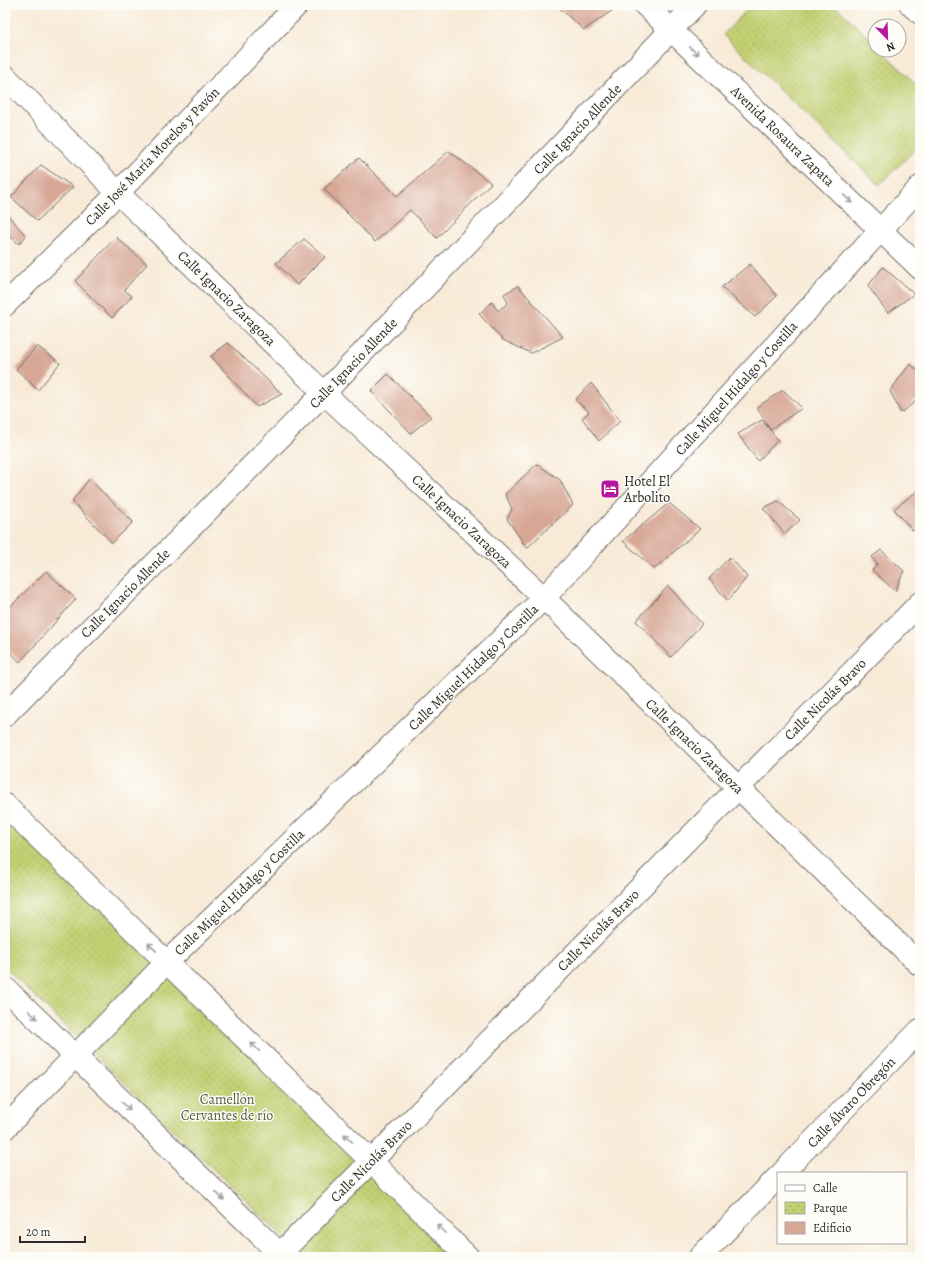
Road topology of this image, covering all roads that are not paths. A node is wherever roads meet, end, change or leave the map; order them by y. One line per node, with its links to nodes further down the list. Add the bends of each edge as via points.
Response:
1 (297, 5): 9 (street, Calle José María Morelos y Pavón)
2 (645, 5): 6 (street, Avenida Rosaura Zapata)
3 (695, 5): 6 (street, Calle Ignacio Allende)
4 (911, 5): 5 (street)
5 (920, 13)
6 (671, 30): 10 (street, Avenida Rosaura Zapata, one-way to 10); 13 (street, Calle Ignacio Allende)
7 (5, 76): 9 (street, Calle Ignacio Zaragoza)
8 (920, 187): 10 (street, Calle Miguel Hidalgo y Costilla)
9 (118, 192): 12 (street, Calle José María Morelos y Pavón); 13 (street, Calle Ignacio Zaragoza)
10 (880, 229): 11 (street, Avenida Rosaura Zapata); 14 (street, Calle Miguel Hidalgo y Costilla)
11 (920, 268)
12 (5, 305)
13 (324, 393): 14 (street, Calle Ignacio Zaragoza); 16 (street, Calle Ignacio Allende)
14 (544, 598): 17 (street, Calle Ignacio Zaragoza); 19 (street, Calle Miguel Hidalgo y Costilla)
15 (920, 603): 17 (street, Calle Nicolás Bravo)
16 (5, 714)
17 (738, 788): 20 (street, Calle Ignacio Zaragoza); 25 (street, Calle Nicolás Bravo)
18 (5, 805): 19 (street, one-way to 18)
19 (167, 962): 23 (street, Calle Miguel Hidalgo y Costilla); 25 (street, one-way to 19)
20 (920, 965)
21 (5, 988): 23 (street, one-way to 23)
22 (920, 1030): 26 (street, Calle Álvaro Obregón)
23 (75, 1056): 24 (street, Calle Miguel Hidalgo y Costilla); 28 (street, one-way to 28)
24 (5, 1128)
25 (371, 1160): 28 (street, Calle Nicolás Bravo); 29 (street, one-way to 25)
26 (783, 1172)
27 (777, 1178): 30 (street)
28 (280, 1256)
29 (468, 1257)
30 (700, 1257)

